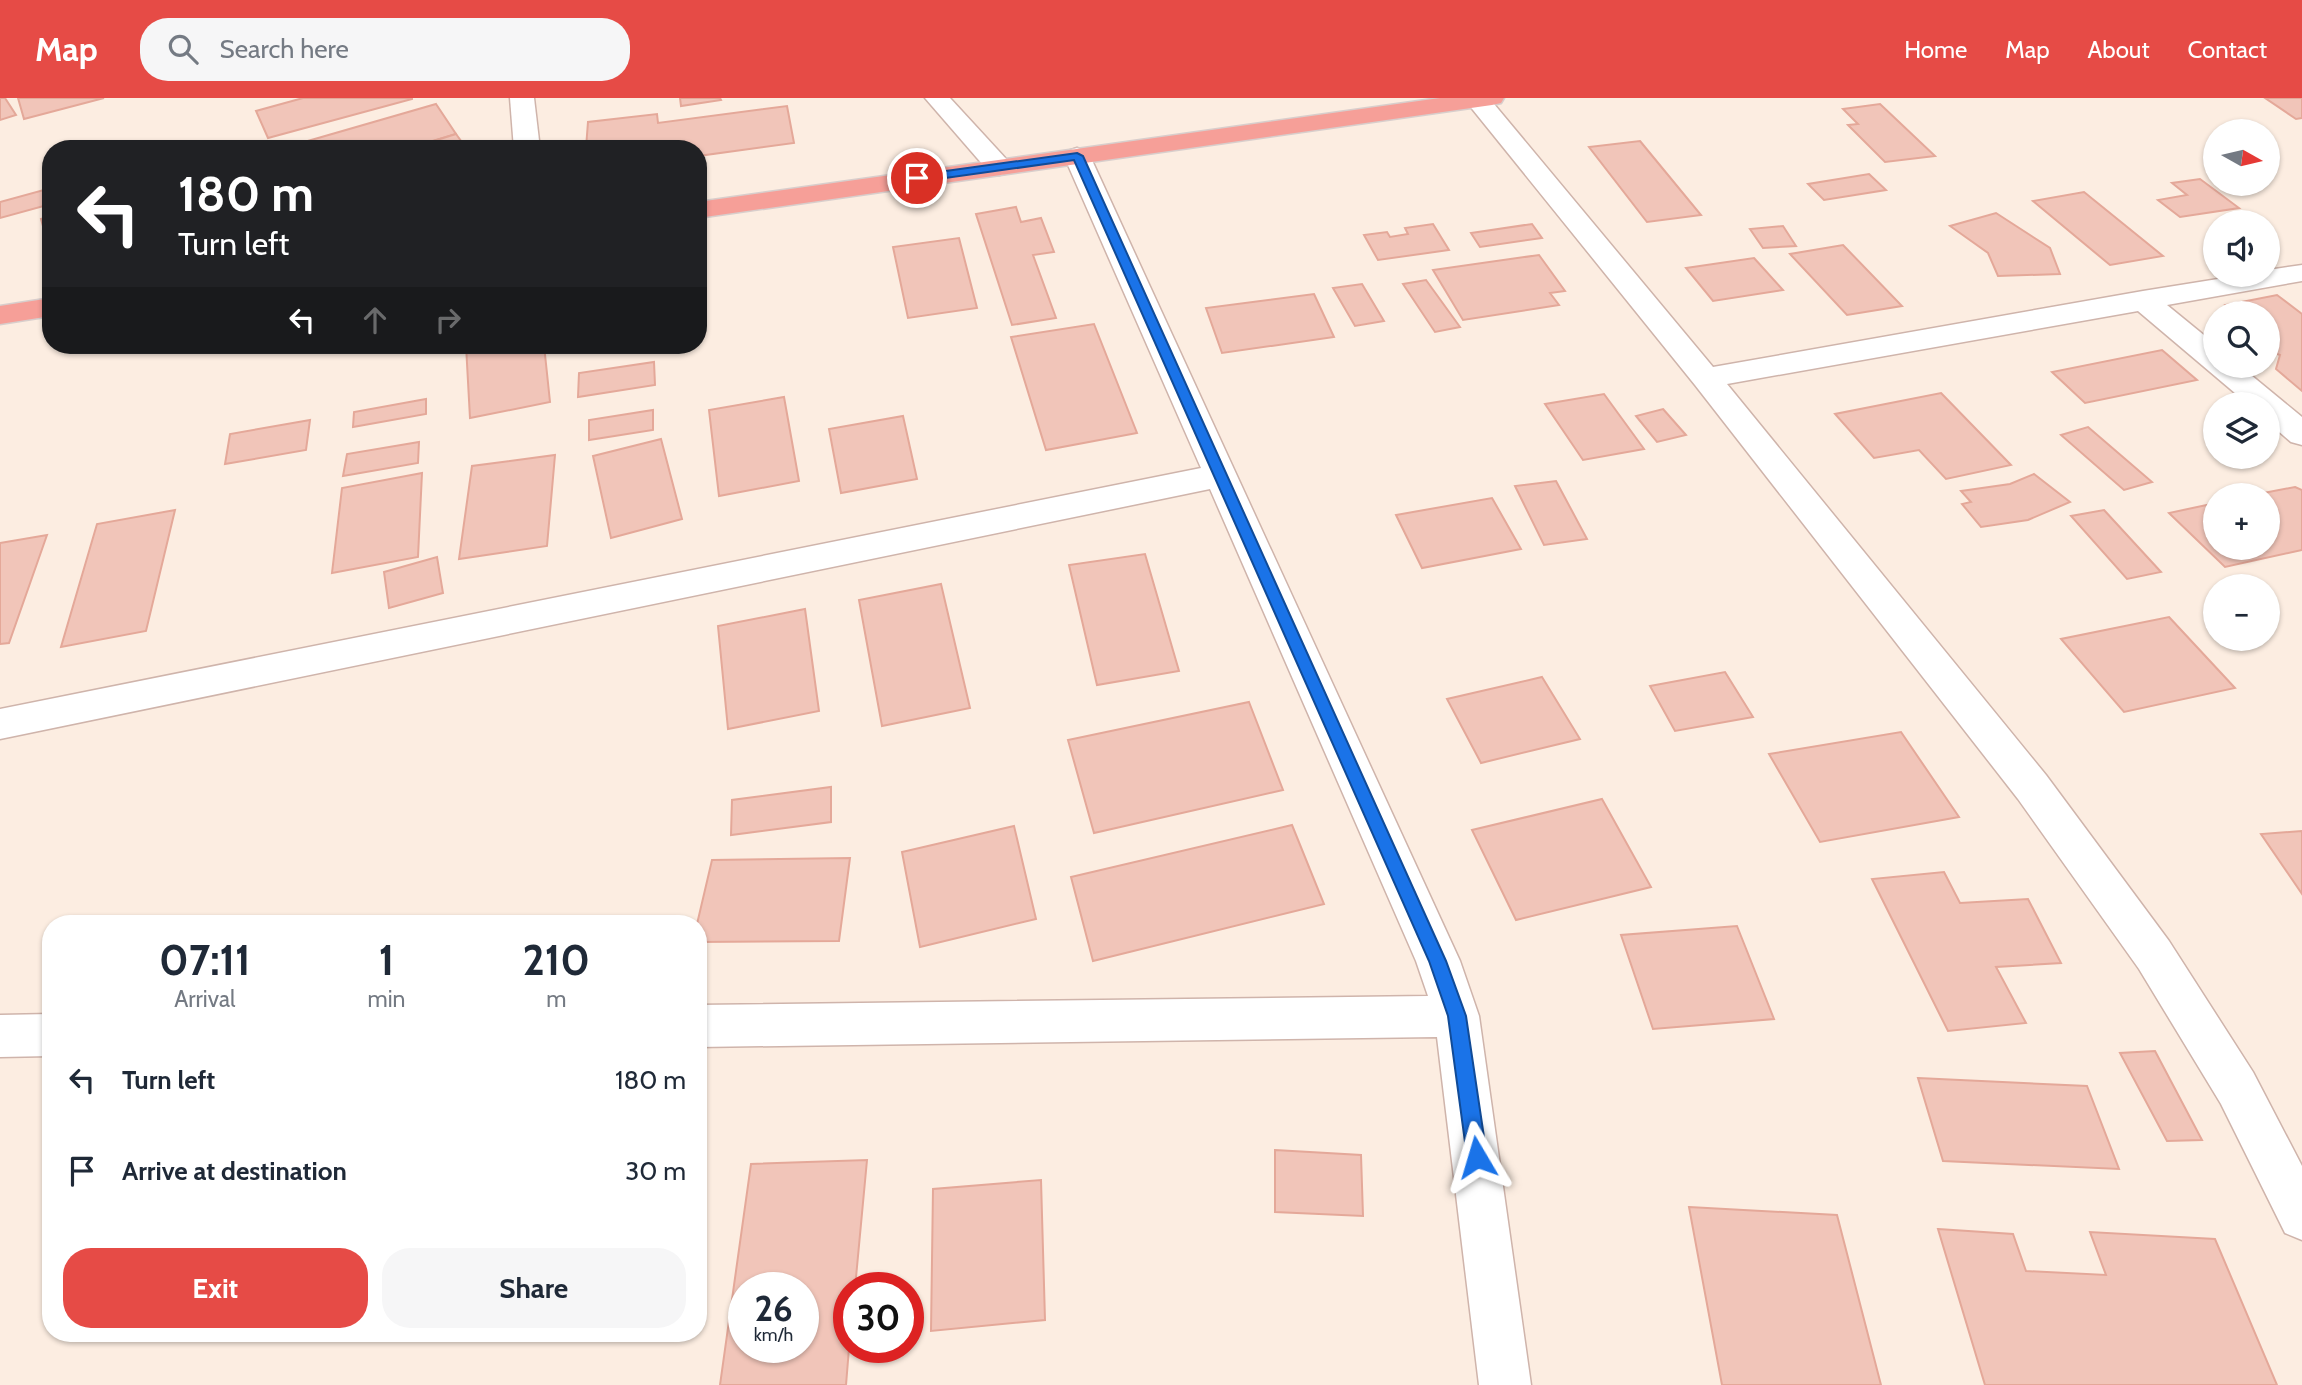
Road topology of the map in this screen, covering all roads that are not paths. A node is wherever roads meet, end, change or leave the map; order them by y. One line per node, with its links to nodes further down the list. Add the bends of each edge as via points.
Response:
1 (522, 98): 4 (street)
2 (937, 98): 6 (street)
3 (1485, 99): 5 (highway); 13 (street)
4 (526, 140)
5 (1077, 156): 6 (highway); 18 (street)
6 (999, 167): 7 (highway)
7 (707, 209)
8 (2302, 273): 9 (street)
9 (2143, 300): 12 (street); 13 (street)
10 (42, 308): 11 (highway)
11 (0, 314)
12 (2203, 350)
13 (1706, 378): 24 (street, via 2032,787 2154,955 2237,1088)
14 (2235, 378): 15 (street)
15 (2252, 392)
16 (2280, 415): 17 (street)
17 (2302, 433)
18 (1219, 476): 19 (street); 20 (street, via 1437,961)
19 (0, 724)
20 (1457, 1016): 21 (street); 25 (street)
21 (707, 1026)
22 (42, 1035): 23 (street)
23 (0, 1036)
24 (2302, 1216)
25 (1505, 1385)

